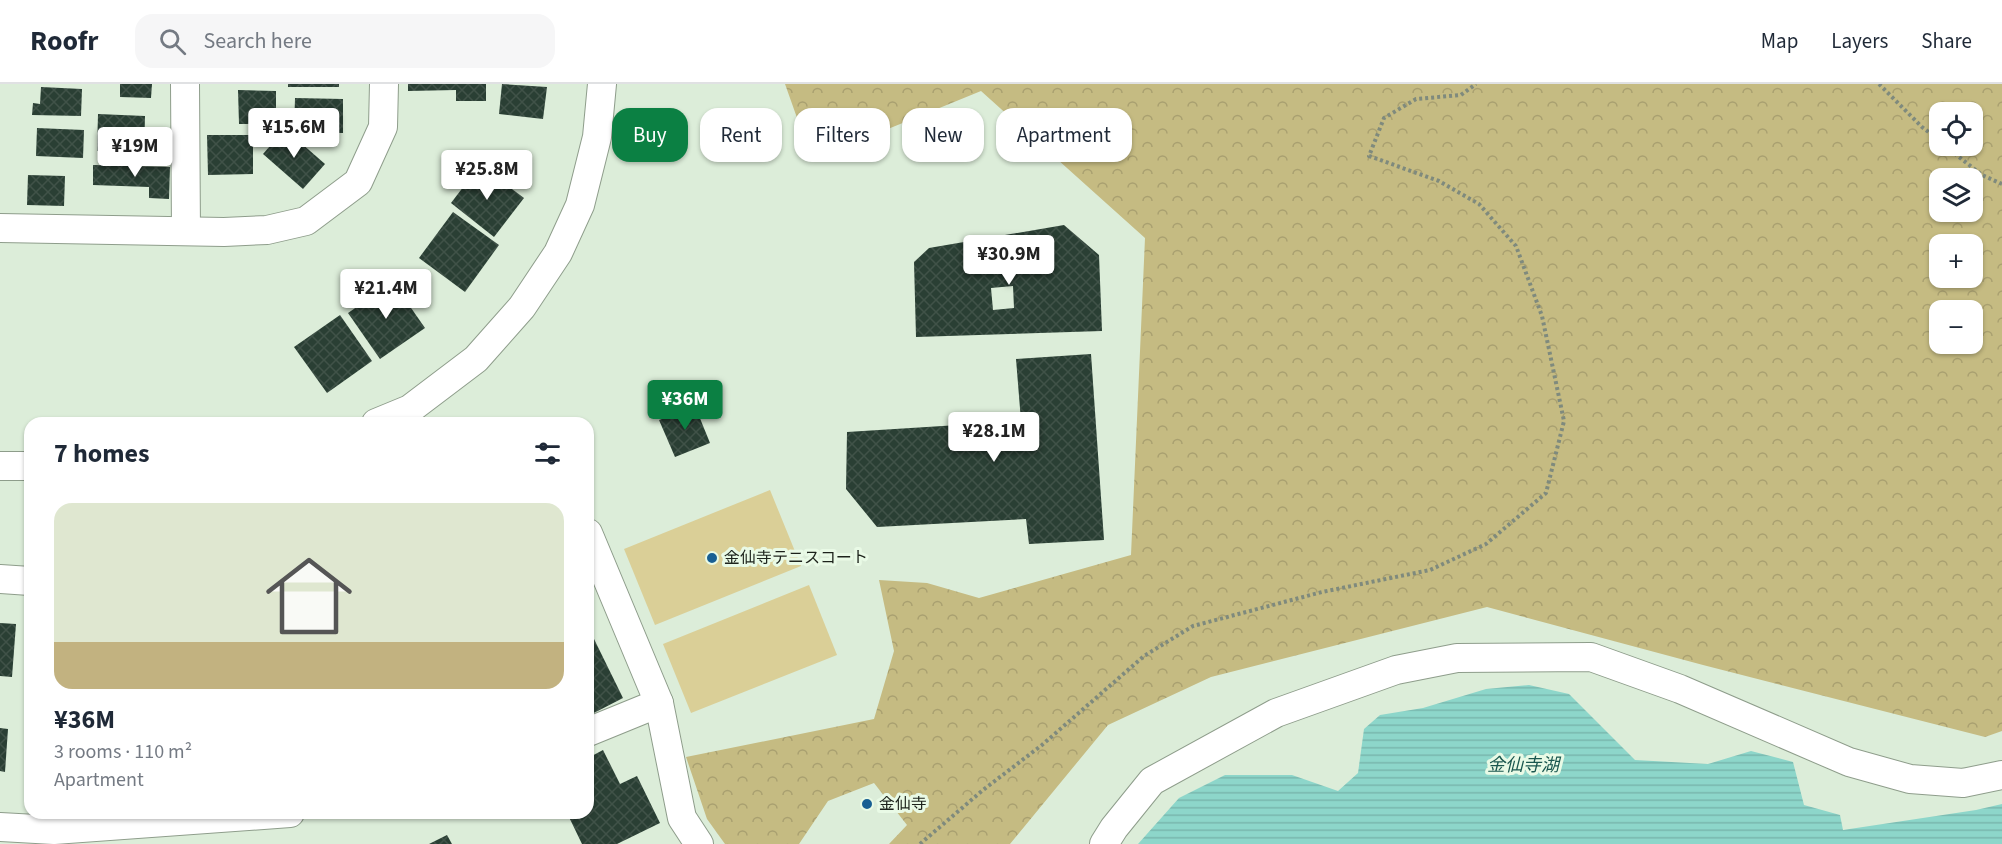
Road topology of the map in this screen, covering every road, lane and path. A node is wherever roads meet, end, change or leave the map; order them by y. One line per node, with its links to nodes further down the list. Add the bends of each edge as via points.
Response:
1 (185, 84): 10 (street)
2 (384, 84): 10 (street, via 383,128 358,182 315,215 306,221 267,230)
3 (602, 84): 11 (street, via 597,137 580,205 558,253 522,307 476,358 410,409)
4 (1476, 84): 24 (path, via 1461,95 1416,99 1384,118 1369,156 1439,181 1479,204 1516,246 1542,316 1564,421 1546,492 1486,544 1430,570 1322,592 1192,626 1144,656)
5 (1880, 84): 6 (path)
6 (1929, 132)
7 (1958, 156): 8 (path, via 1982,175)
8 (2002, 184)
9 (0, 228): 10 (street)
10 (186, 231)
11 (391, 417)
12 (0, 466): 13 (street)
13 (24, 466)
14 (594, 547): 17 (street)
15 (0, 579): 16 (street)
16 (24, 581)
17 (659, 703): 18 (street); 23 (street, via 682,818)
18 (594, 730)
19 (2002, 775): 25 (street, via 1963,783 1910,779 1849,762 1680,689 1591,657 1457,658 1396,670 1276,713 1152,781)
20 (202, 819): 22 (street)
21 (0, 827): 22 (street)
22 (54, 829)
23 (699, 844)
24 (920, 844)
25 (1104, 844)

